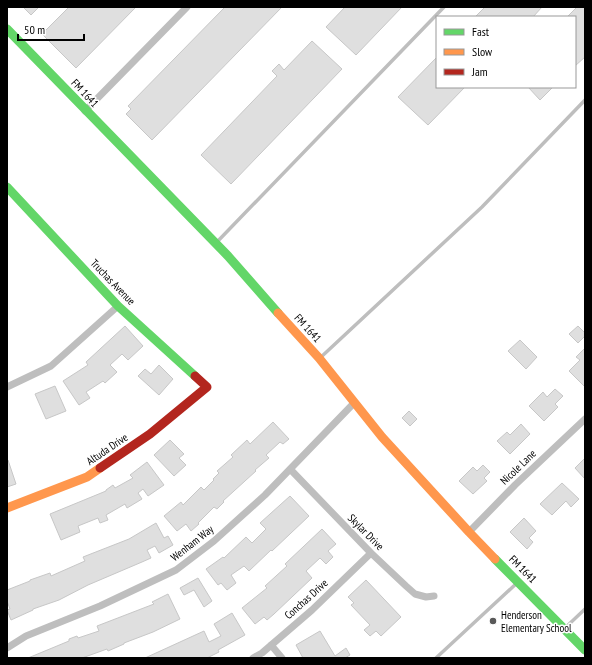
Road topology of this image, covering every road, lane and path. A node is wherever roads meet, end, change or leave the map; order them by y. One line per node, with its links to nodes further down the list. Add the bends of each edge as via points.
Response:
1 (187, 7): 5 (street)
2 (444, 7): 7 (lane)
3 (7, 29): 5 (main road, FM 1641 / FM 1641)
4 (585, 100): 9 (lane, via 482,207)
5 (85, 110): 7 (main road, FM 1641 / FM 1641)
6 (7, 187): 8 (main road, Truchas Avenue)
7 (215, 244): 9 (main road, FM 1641 / FM 1641)
8 (118, 306): 10 (street, via 51,366); 11 (main road, Truchas Avenue)
9 (319, 358): 12 (main road, FM 1641 / FM 1641)
10 (7, 387)
11 (207, 387): 15 (main road, Altuda Drive, via 150,434 86,478)
12 (354, 403): 14 (street, Wenham Way); 16 (main road, FM 1641 / FM 1641)
13 (585, 420): 16 (street, Nicole Lane)
14 (290, 469): 17 (street, Skylar Drive); 23 (street, Wenham Way, via 214,541 176,570 100,606 26,636)
15 (7, 508)
16 (469, 532): 18 (main road, FM 1641 / FM 1641)
17 (371, 553): 19 (street, Skylar Drive, via 415,594); 22 (street, Conchas Drive, via 312,610)
18 (518, 581): 21 (main road, FM 1641 / FM 1641); 27 (lane)
19 (434, 596)
20 (585, 609): 21 (lane)
21 (564, 628): 24 (main road, FM 1641 / FM 1641)
22 (271, 645): 25 (street, Conchas Drive); 26 (street)
23 (7, 648)
24 (585, 650)
25 (253, 658)
26 (282, 658)
27 (436, 658)

